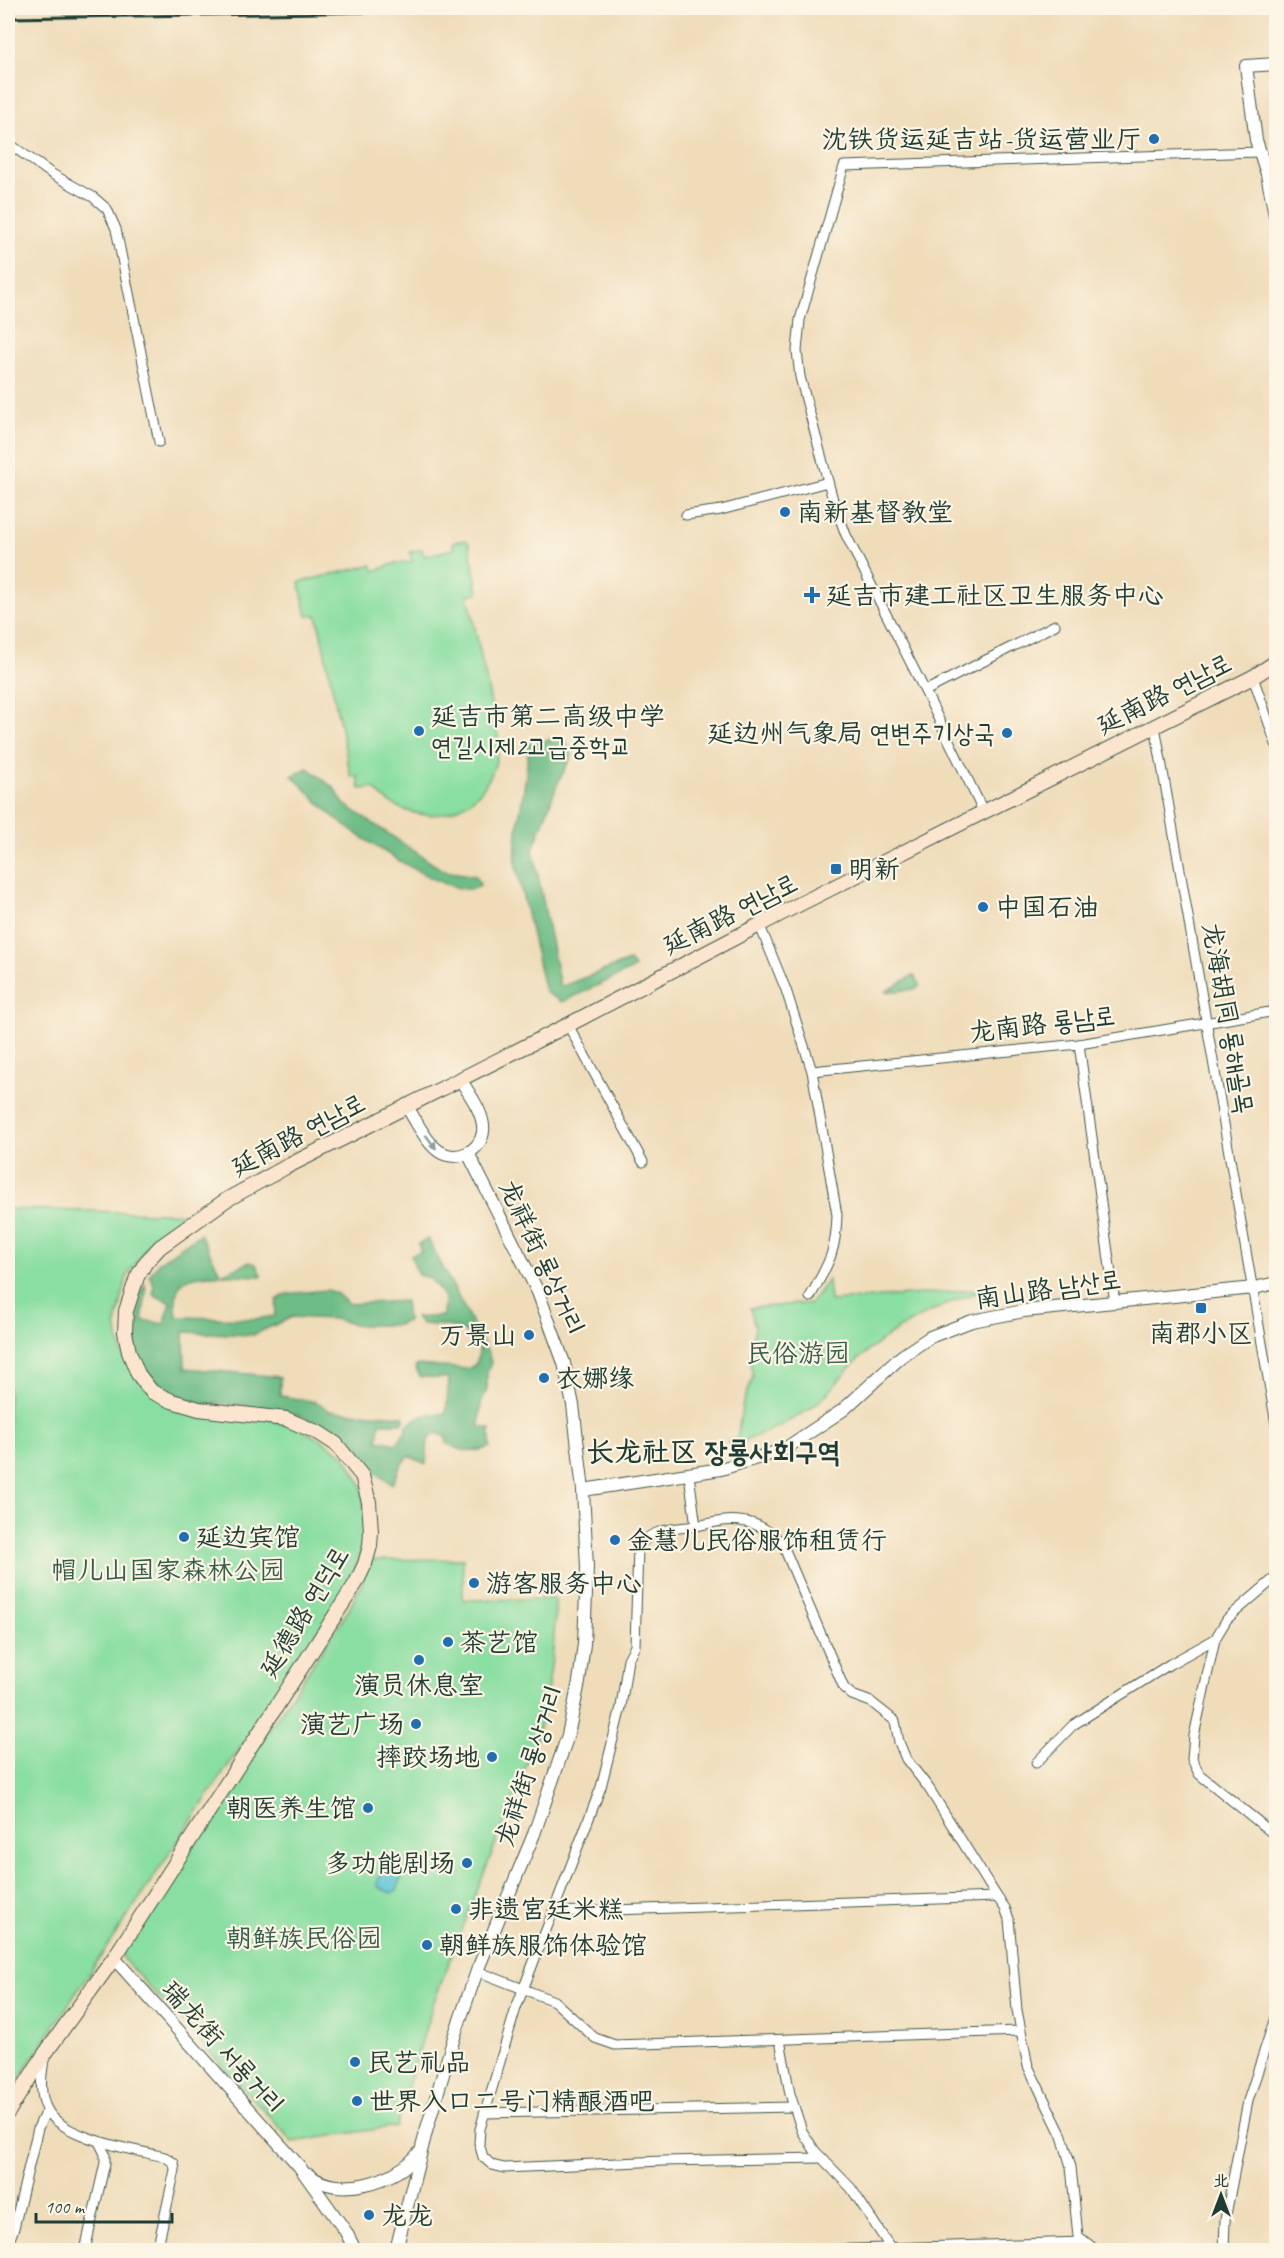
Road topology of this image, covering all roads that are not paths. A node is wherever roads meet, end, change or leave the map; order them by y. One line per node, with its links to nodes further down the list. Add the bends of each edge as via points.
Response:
1 (1276, 64): 3 (street, via 1246,66)
2 (8, 143): 5 (street, via 52,174 93,196 107,209 116,229)
3 (1258, 153): 4 (street, via 1267,174); 6 (street, via 844,166 803,309 797,351 800,377)
4 (1276, 220)
5 (159, 442)
6 (828, 482): 7 (street, via 721,510); 11 (street, via 846,535)
7 (686, 514)
8 (1055, 625): 11 (street)
9 (1276, 662): 10 (main road, 延南路 연남로)
10 (1253, 677): 12 (main road, 延南路 연남로); 13 (street)
11 (925, 691): 14 (street)
12 (1155, 726): 14 (main road, 延南路 연남로); 17 (street, 龙海胡同 룡해골목)
13 (1276, 744)
14 (984, 813): 15 (main road, 延南路 연남로)
15 (760, 926): 18 (main road, 延南路 연남로); 20 (street)
16 (1276, 1011): 17 (street, 龙南路 룡남로)
17 (1208, 1023): 19 (street, 龙南路 룡남로); 27 (street, 龙海胡同 룡해골목)
18 (568, 1025): 21 (main road, 延南路 연남로); 24 (street)
19 (1078, 1044): 20 (street, 龙南路 룡남로); 29 (street)
20 (812, 1071): 28 (street, via 837,1233 832,1258)
21 (460, 1079): 22 (main road, 延南路 연남로); 23 (street, via 483,1122 481,1140)
22 (406, 1106): 23 (street, one-way to 23, via 436,1149 451,1156); 25 (main road, 延南路 연남로, via 226,1200)
23 (468, 1153): 32 (street, 龙祥街 룡상거리, via 538,1292 557,1339 573,1405)
24 (643, 1162)
25 (210, 1213): 40 (main road, 延德路 연덕로, via 160,1247 137,1277 126,1311 125,1332 138,1374 152,1392 172,1401 199,1409 286,1419 311,1428 336,1444 366,1487 370,1546 356,1583)
26 (1276, 1283): 27 (street, 南山路 남산로)
27 (1254, 1288): 29 (street, 南山路 남산로); 30 (street, 龙海胡同 룡해골목)
28 (810, 1297)
29 (1115, 1303): 31 (street, 南山路 남산로, via 1005,1314 930,1336 843,1410 793,1445 751,1461)
30 (1276, 1424)
31 (689, 1475): 32 (street, 南山路 남산로); 33 (street)
32 (583, 1490): 41 (street, 龙祥街 룡상거리, via 586,1606 583,1659 574,1710 534,1833)
33 (696, 1526): 38 (street, via 746,1521 782,1543 844,1688 871,1702 894,1721 906,1758); 39 (street, via 659,1531 638,1548 634,1646 628,1659 621,1707 601,1787)
34 (1276, 1577): 35 (street, via 1227,1619)
35 (1215, 1639): 36 (street, via 1073,1725); 37 (street, via 1192,1758 1198,1774)
36 (1036, 1763)
37 (1276, 1836)
38 (997, 1897): 39 (street); 44 (street, via 1009,1919)
39 (554, 1912): 42 (street)
40 (114, 1958): 46 (main road, 延德路 연덕로); 54 (street, 瑞龙街 서룡거리)
41 (477, 1971): 42 (street); 52 (street, 龙祥街 룡상거리, via 444,2067)
42 (524, 1988): 45 (street, via 554,2001 595,2038 615,2045); 50 (street)
43 (1276, 2015): 65 (street, via 1248,2100 1225,2220)
44 (1020, 2031): 45 (street); 55 (street, via 1028,2066 1064,2143 1071,2167 1078,2236)
45 (780, 2040): 47 (street)
46 (44, 2055): 48 (street, via 42,2091); 49 (main road, 延德路 연덕로)
47 (794, 2107): 50 (street); 53 (street, via 802,2132)
48 (48, 2111): 51 (street, via 62,2124); 56 (street, via 38,2128)
49 (8, 2112)
50 (484, 2113): 53 (street, via 478,2137 480,2151 492,2165 504,2168)
51 (99, 2142): 58 (street, via 105,2163); 59 (street, via 165,2157 174,2163)
52 (422, 2149): 54 (street, 瑞龙街 서룡거리, via 404,2168 366,2184 323,2183); 61 (street, 龙祥街 룡상거리)
53 (822, 2158): 57 (street, via 850,2188)
54 (299, 2166): 60 (street, 瑞龙街 서룡거리)
55 (1083, 2242): 57 (street); 64 (street)
56 (8, 2244)
57 (891, 2249): 63 (street)
58 (85, 2250)
59 (157, 2250)
60 (355, 2250)
61 (396, 2250): 62 (street)
62 (412, 2250)
63 (821, 2250)
64 (1096, 2250)
65 (1224, 2250)

